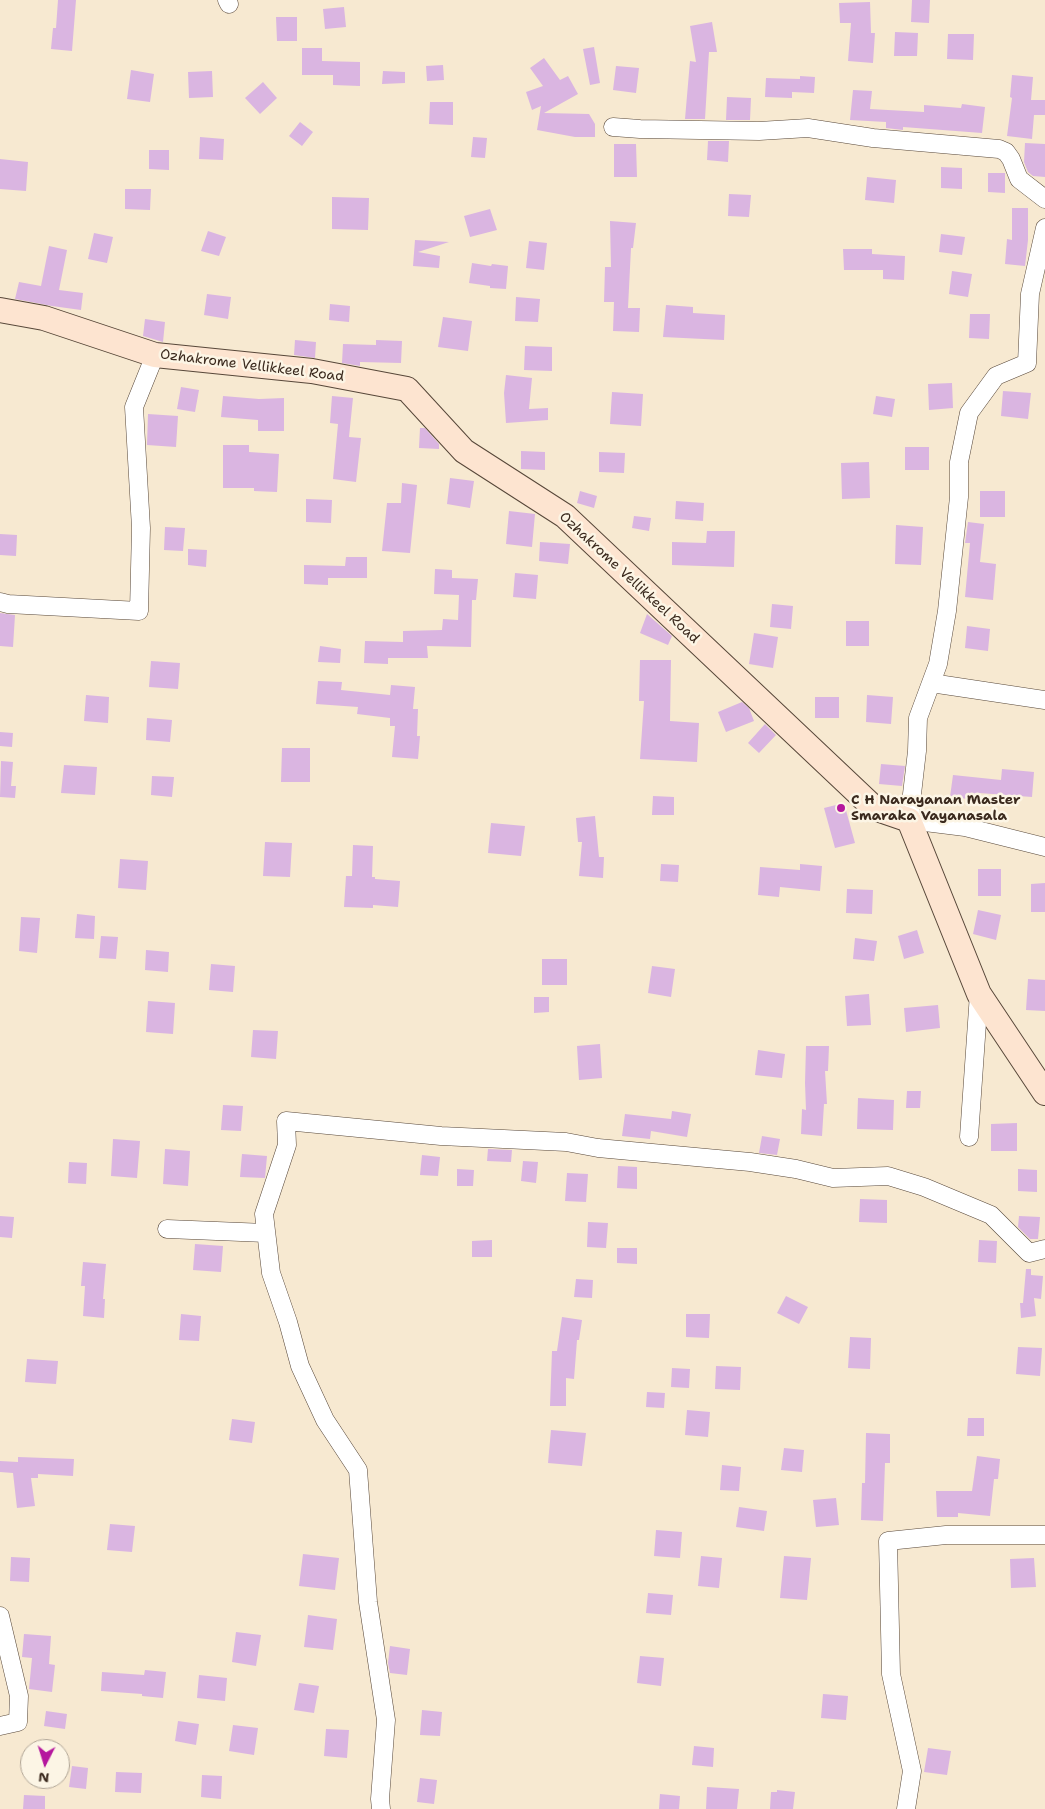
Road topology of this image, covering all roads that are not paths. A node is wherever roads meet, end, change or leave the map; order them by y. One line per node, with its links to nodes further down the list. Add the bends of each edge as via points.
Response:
1 (613, 127): 2 (street, via 759,131 808,128 874,138 999,149 1011,159 1019,179)
2 (1045, 199)
3 (1045, 228): 7 (street, via 1030,294 1027,363 996,376 969,413 959,462 959,498 947,612 938,664)
4 (0, 310): 5 (main road, Ozhakrome Vellikkeel Road, via 44,318)
5 (155, 354): 6 (street, via 134,407 141,528 139,611); 9 (main road, Ozhakrome Vellikkeel Road, via 312,371 407,389 464,451 565,516 874,808)
6 (0, 602)
7 (931, 682): 8 (street); 9 (street, via 918,718)
8 (1045, 700)
9 (909, 820): 10 (street, via 965,827); 11 (main road)
10 (1045, 847)
11 (979, 994): 12 (main road); 13 (street)
12 (1045, 1093)
13 (969, 1137)
14 (167, 1229): 15 (street)
15 (266, 1233): 16 (street, via 264,1214 287,1145 286,1121 441,1136 566,1142 598,1148 750,1162 833,1178 888,1176 991,1215 1029,1253); 20 (street, via 271,1273 300,1366 325,1420 358,1470 368,1602 386,1720)
16 (1045, 1249)
17 (1045, 1535): 21 (street, via 946,1535 888,1541 891,1674 912,1772)
18 (0, 1616): 19 (street, via 19,1696 18,1722)
19 (0, 1726)
20 (382, 1809)
21 (906, 1809)

